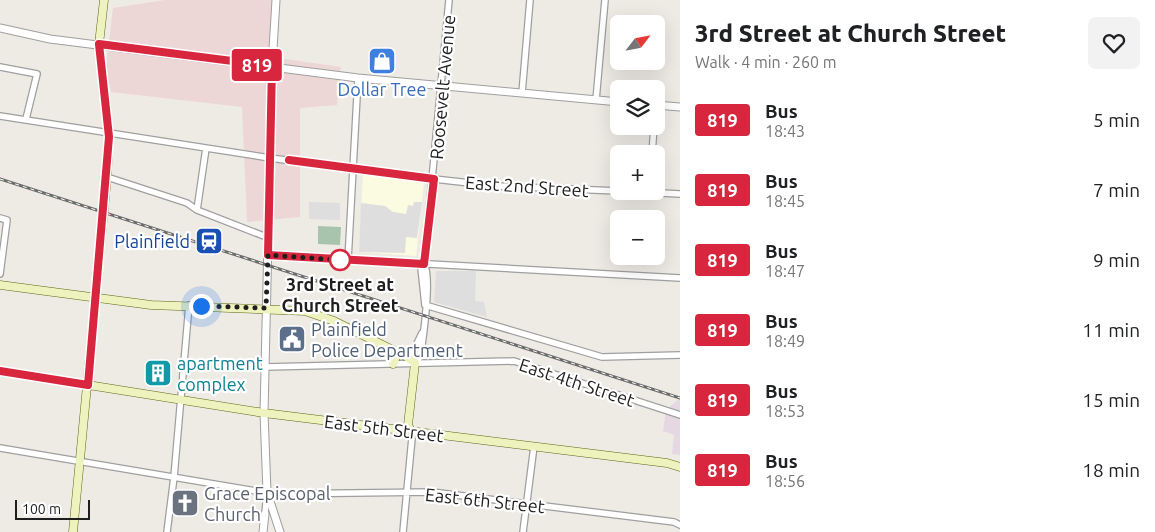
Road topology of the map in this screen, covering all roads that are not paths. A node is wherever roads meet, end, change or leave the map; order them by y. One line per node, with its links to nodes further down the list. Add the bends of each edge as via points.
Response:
1 (104, 0): 7 (main road)
2 (276, 0): 9 (street)
3 (449, 0): 11 (street, Roosevelt Avenue)
4 (530, 0): 12 (street)
5 (605, 0): 13 (street)
6 (0, 28): 7 (street, via 50,39)
7 (99, 44): 9 (street); 19 (main road)
8 (0, 66): 18 (street, via 37,74)
9 (272, 66): 10 (street); 21 (street)
10 (358, 78): 11 (street); 22 (street)
11 (442, 86): 12 (street); 24 (street, Roosevelt Avenue)
12 (522, 93): 13 (street)
13 (596, 100): 14 (street)
14 (610, 101)
15 (665, 106): 16 (street)
16 (680, 107)
17 (0, 116): 18 (street, East 2nd Street)
18 (26, 119): 19 (street, East 2nd Street)
19 (109, 133): 20 (street, East 2nd Street); 23 (main road)
20 (206, 148): 21 (street, East 2nd Street); 28 (street)
21 (270, 158): 22 (street, East 2nd Street); 30 (street)
22 (353, 168): 24 (street, East 2nd Street); 32 (street)
23 (107, 177): 28 (street, via 187,203); 37 (main road)
24 (434, 179): 25 (street, East 2nd Street, via 497,186); 33 (street, Roosevelt Avenue)
25 (610, 191)
26 (665, 193): 27 (street)
27 (680, 194)
28 (198, 210): 30 (street)
29 (0, 218): 34 (street, via 7,220)
30 (269, 238): 31 (street)
31 (268, 255): 32 (street); 40 (street)
32 (348, 260): 33 (street)
33 (424, 264): 35 (street); 39 (street, Roosevelt Avenue, via 420,276)
34 (0, 274)
35 (680, 278)
36 (0, 285): 37 (main road)
37 (96, 299): 38 (main road); 47 (main road)
38 (189, 305): 40 (main road); 48 (street)
39 (425, 305): 42 (street, via 602,357); 43 (street, Roosevelt Avenue, via 420,356)
40 (266, 308): 41 (main road, via 292,309 320,316); 45 (street)
41 (395, 351): 43 (main road); 44 (main road)
42 (680, 356)
43 (415, 363): 44 (street, East 4th Street); 50 (street, East 4th Street, via 514,360); 51 (main road, Roosevelt Avenue, via 408,425)
44 (393, 364): 45 (street, East 4th Street)
45 (265, 367): 49 (street)
46 (0, 370): 47 (main road, East 5th Street)
47 (88, 385): 48 (main road, East 5th Street); 54 (main road)
48 (182, 400): 49 (main road, East 5th Street); 56 (street)
49 (264, 413): 51 (main road, East 5th Street); 57 (street)
50 (680, 415)
51 (411, 431): 52 (main road, East 5th Street); 58 (street, Roosevelt Avenue)
52 (534, 446): 55 (main road, East 5th Street); 59 (street)
53 (0, 448): 54 (street, East 6th Street)
54 (80, 461): 56 (street, East 6th Street); 62 (main road)
55 (680, 467)
56 (174, 477): 57 (street, East 6th Street); 63 (street)
57 (266, 492): 58 (street, East 6th Street); 60 (street); 65 (street)
58 (407, 494): 59 (street, East 6th Street, via 432,492); 66 (street, Roosevelt Avenue)
59 (526, 503): 61 (street, East 6th Street); 67 (street)
60 (265, 514): 64 (street)
61 (680, 525)
62 (73, 532)
63 (167, 532)
64 (264, 532)
65 (280, 532)
66 (403, 532)
67 (523, 532)

